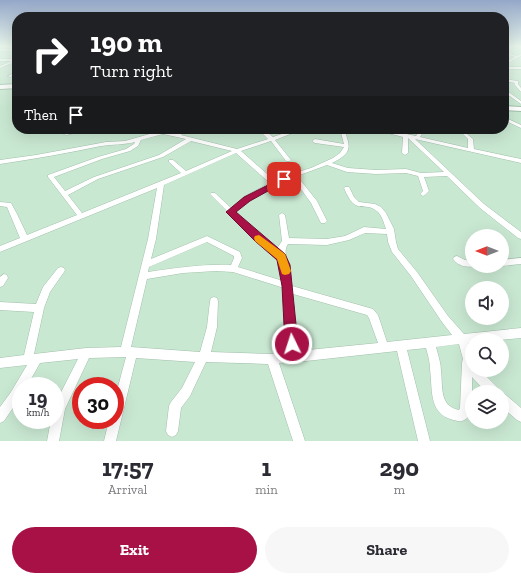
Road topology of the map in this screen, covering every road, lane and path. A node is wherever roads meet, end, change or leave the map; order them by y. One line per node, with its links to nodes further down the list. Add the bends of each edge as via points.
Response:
1 (509, 68): 2 (street)
2 (521, 68)
3 (509, 81): 8 (street, via 517,82)
4 (12, 86): 5 (highway)
5 (0, 87)
6 (0, 92): 7 (highway)
7 (12, 92)
8 (521, 92)
9 (509, 94): 11 (street)
10 (509, 102): 11 (highway)
11 (521, 103)
12 (509, 108): 13 (highway)
13 (521, 109)
14 (509, 121): 15 (street)
15 (521, 127)
16 (152, 134): 28 (street)
17 (171, 134): 25 (street)
18 (179, 134): 25 (street)
19 (266, 134): 29 (street)
20 (286, 134): 29 (street)
21 (343, 134): 32 (street)
22 (398, 134): 26 (street)
23 (420, 134): 27 (street)
24 (465, 134): 33 (street, via 470,139)
25 (176, 136): 30 (street)
26 (407, 136): 27 (street); 35 (street); 42 (street)
27 (417, 138): 33 (street)
28 (139, 139): 39 (street); 48 (street, via 136,145 128,150 52,174 50,177)
29 (272, 139): 34 (street); 36 (street)
30 (190, 140): 34 (street); 48 (street, via 161,156 96,178)
31 (315, 141): 32 (street)
32 (346, 146): 40 (street, via 344,154)
33 (470, 150): 38 (street)
34 (237, 151): 41 (street); 45 (street)
35 (405, 153)
36 (288, 160)
37 (171, 161): 41 (street)
38 (521, 161)
39 (0, 162)
40 (327, 163): 43 (street); 44 (street, via 347,170 406,171)
41 (185, 174): 46 (street)
42 (449, 174): 44 (street); 57 (street, via 482,206)
43 (293, 175): 45 (street); 55 (street, via 312,198)
44 (421, 175): 50 (street, via 426,191)
45 (274, 183): 52 (street)
46 (161, 184): 54 (street); 67 (street)
47 (346, 188): 56 (street, via 357,204 379,209)
48 (64, 194): 54 (street)
49 (213, 194): 52 (street)
50 (422, 194)
51 (0, 204): 58 (street, via 9,205)
52 (231, 212): 61 (street)
53 (282, 215): 59 (street)
54 (81, 216): 58 (street)
55 (324, 221)
56 (390, 232): 59 (street, via 364,230 346,238 327,242); 76 (street, via 395,250)
57 (521, 236)
58 (24, 238): 60 (street)
59 (284, 244): 61 (street); 62 (street)
60 (0, 249)
61 (271, 249): 62 (street)
62 (282, 257): 71 (street)
63 (457, 259): 66 (street)
64 (521, 261): 65 (street)
65 (509, 262)
66 (465, 263)
67 (146, 265): 68 (street, via 207,239 237,254); 70 (street)
68 (233, 269): 70 (street, via 183,270); 71 (street)
69 (61, 270): 74 (street, via 46,290)
70 (143, 276): 81 (street)
71 (288, 288): 79 (street, via 370,312); 84 (street)
72 (214, 301): 83 (street, via 209,342)
73 (0, 306): 74 (street)
74 (39, 308): 85 (street)
75 (521, 332): 76 (street)
76 (462, 340): 77 (street); 80 (street)
77 (430, 343): 78 (street); 88 (street, via 436,369 439,403 444,411 461,416 466,411)
78 (401, 346): 79 (street); 98 (street)
79 (384, 347): 84 (street)
80 (465, 350)
81 (129, 352): 82 (street); 83 (street); 96 (street)
82 (86, 353): 85 (street); 95 (street, via 59,408)
83 (203, 357): 86 (street); 94 (street, via 186,392 175,406)
84 (293, 358): 86 (street)
85 (32, 359): 87 (street); 92 (street, via 15,396)
86 (272, 359): 97 (street)
87 (0, 363)
88 (468, 377)
89 (480, 377): 90 (street)
90 (487, 385)
91 (509, 405): 93 (street)
92 (0, 416)
93 (521, 416)
94 (172, 431)
95 (53, 441)
96 (110, 441)
97 (299, 441)
98 (424, 441)

